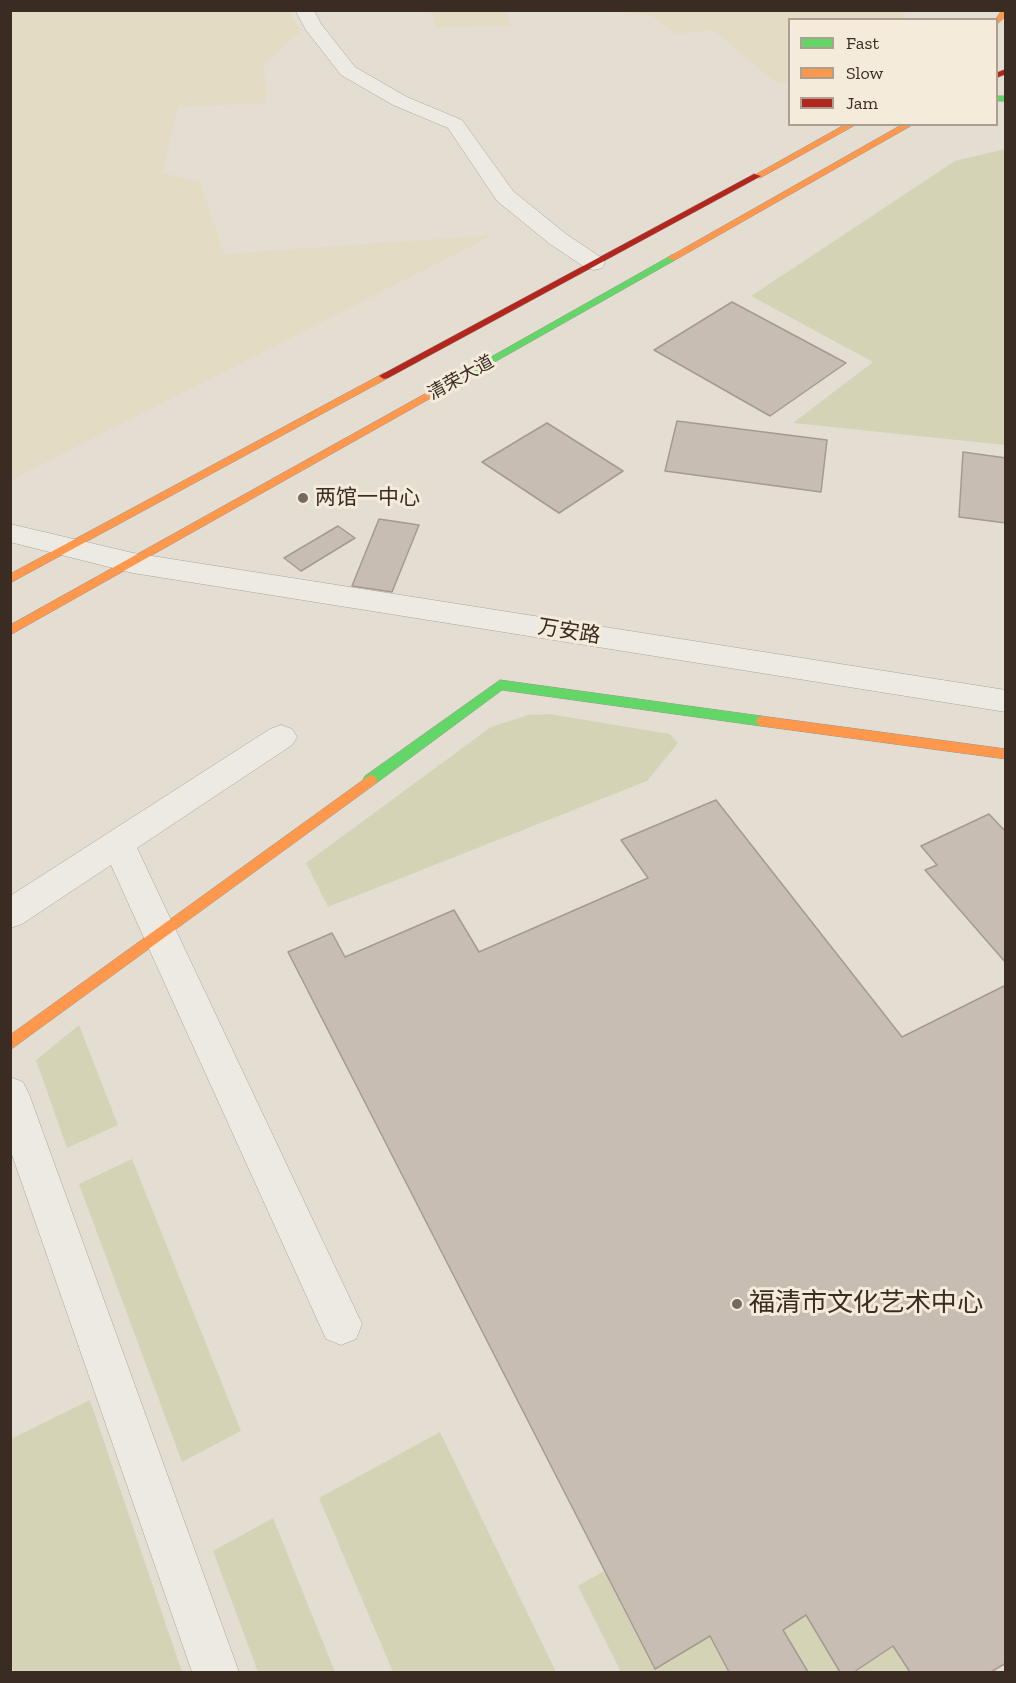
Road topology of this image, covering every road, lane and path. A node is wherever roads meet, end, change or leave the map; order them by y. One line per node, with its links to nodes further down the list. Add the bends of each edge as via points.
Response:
1 (304, 10): 4 (street, via 348,71 400,101 454,124 504,196)
2 (849, 126): 4 (main road, 清荣大道)
3 (906, 126): 7 (main road, 清荣大道)
4 (594, 263): 6 (main road, 清荣大道)
5 (10, 533): 6 (street, 万安路)
6 (69, 547): 7 (street, 万安路); 8 (main road, 清荣大道)
7 (133, 563): 9 (main road, 清荣大道); 10 (street, 万安路)
8 (10, 579)
9 (10, 631)
10 (1005, 701)
11 (281, 737): 13 (street)
12 (1005, 754): 15 (main road, via 500,685)
13 (118, 844): 14 (street); 15 (street)
14 (10, 914)
15 (160, 935): 16 (main road); 18 (street)
16 (10, 1044)
17 (10, 1094): 19 (street)
18 (340, 1324)
19 (216, 1672)

